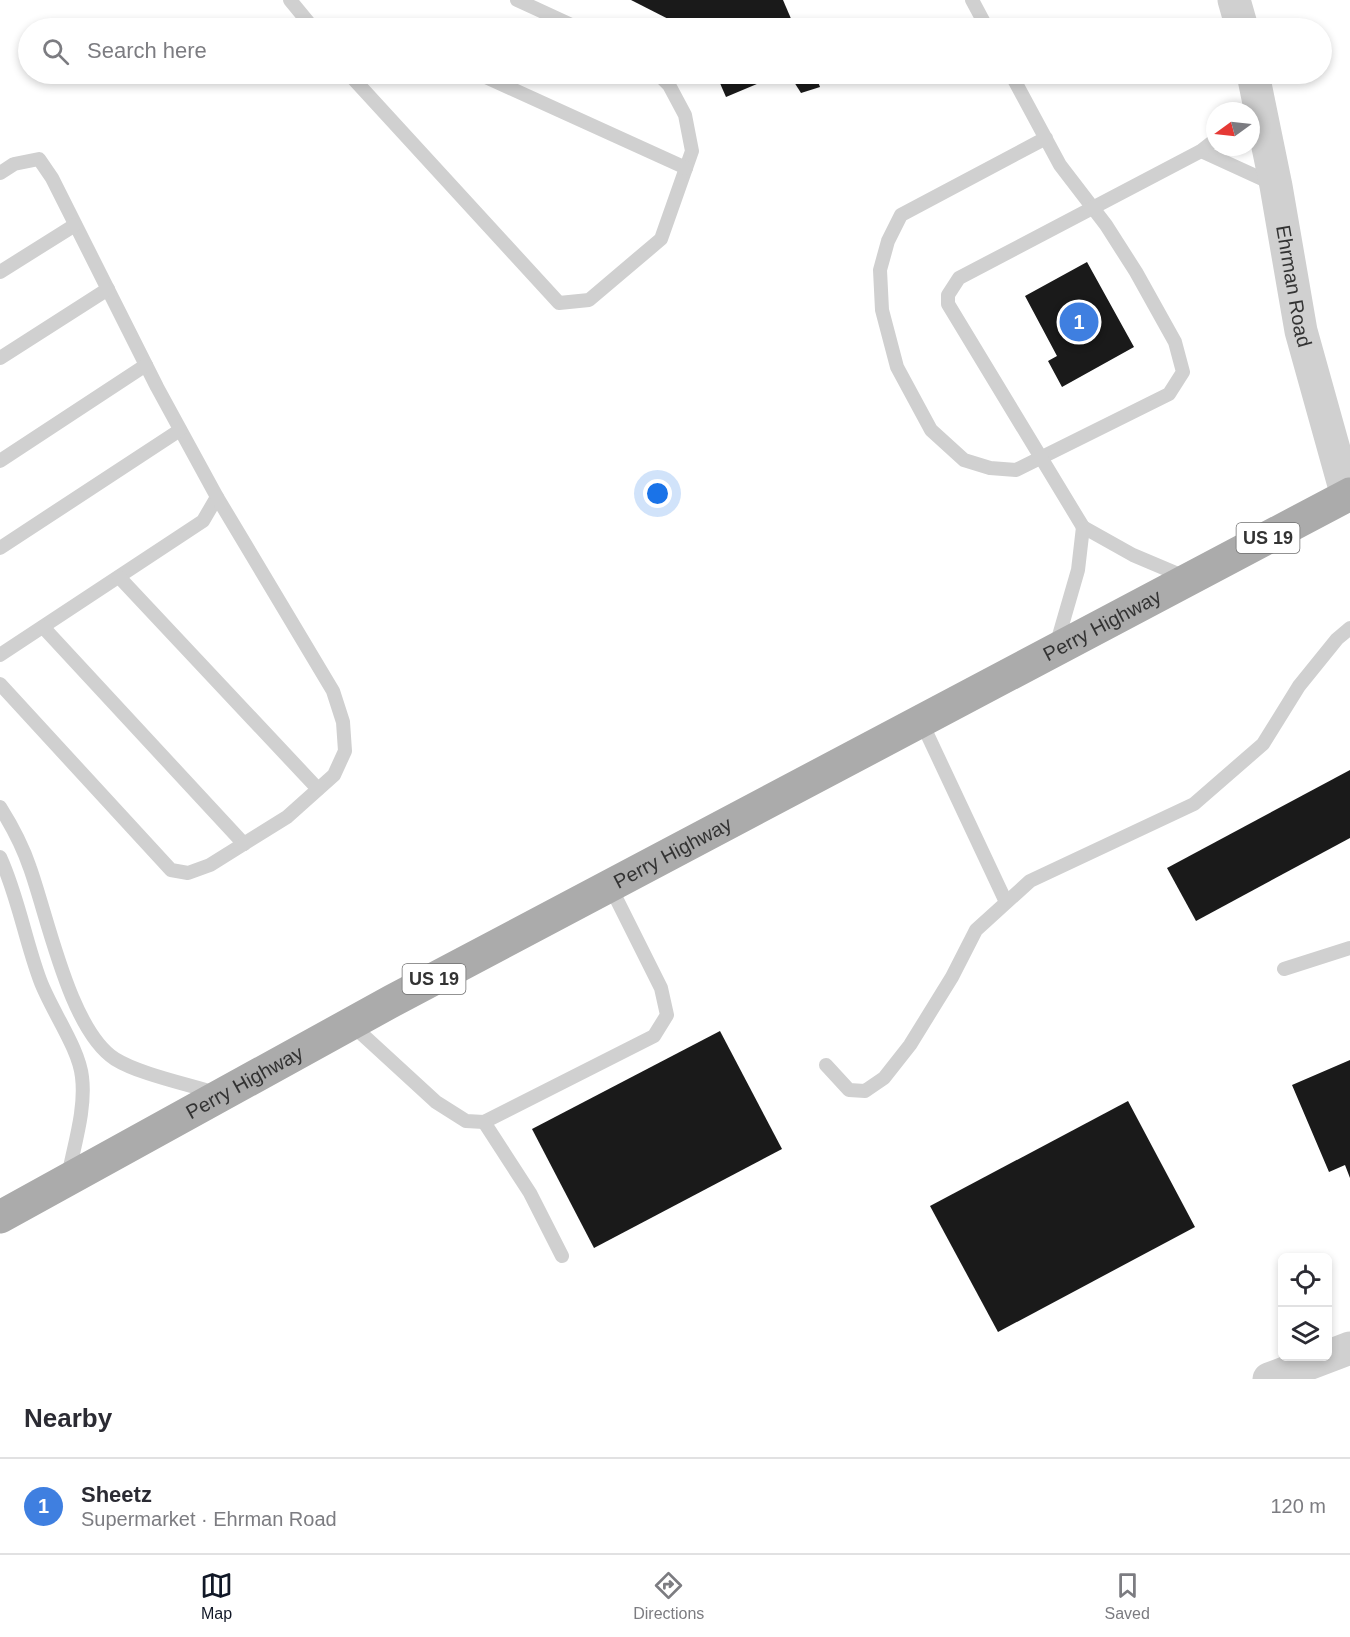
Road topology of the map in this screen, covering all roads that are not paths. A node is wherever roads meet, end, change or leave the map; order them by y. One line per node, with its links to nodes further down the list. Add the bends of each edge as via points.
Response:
1 (290, 0): 5 (lane)
2 (517, 0): 6 (lane)
3 (972, 0): 7 (lane)
4 (1234, 0): 8 (street)
5 (305, 18)
6 (556, 18)
7 (982, 18)
8 (1239, 18)
9 (362, 84): 17 (lane, via 559,303 589,300 661,239)
10 (501, 84): 17 (lane)
11 (667, 84): 17 (lane, via 685,115 692,151)
12 (1016, 84): 14 (lane)
13 (1254, 96): 19 (street, Ehrman Road)
14 (1046, 138): 20 (lane, via 1060,165); 27 (lane, via 901,215 879,270 882,310 897,366 931,430 964,460 990,468 1016,470)
15 (1206, 147): 16 (lane)
16 (1201, 151): 19 (lane); 20 (lane)
17 (686, 168)
18 (0, 173): 21 (lane, via 14,164 39,159)
19 (1276, 186): 30 (street, Ehrman Road, via 1301,331)
20 (1092, 207): 27 (lane, via 1142,282 1175,342 1183,372 1169,394); 27 (lane, via 959,278 948,295 948,304)
21 (75, 225): 22 (lane); 23 (lane)
22 (0, 272)
23 (108, 289): 24 (lane); 25 (lane)
24 (0, 358)
25 (146, 365): 26 (lane); 28 (lane)
26 (180, 430): 29 (lane); 32 (lane)
27 (1042, 458): 31 (lane)
28 (0, 461)
29 (217, 497): 33 (lane, via 203,521); 41 (lane, via 333,691 343,723 345,751 334,775)
30 (1349, 499): 34 (main road, Perry Highway / US 19)
31 (1083, 527): 34 (lane, via 1132,555); 37 (lane, via 1078,570)
32 (0, 548)
33 (119, 577): 35 (lane); 41 (lane)
34 (1189, 579): 37 (main road, Perry Highway / US 19)
35 (44, 627): 38 (lane); 43 (lane)
36 (1350, 628): 46 (lane, via 1299,686 1263,744 1194,804 1030,881)
37 (1055, 650): 40 (main road, Perry Highway / US 19)
38 (0, 655)
39 (0, 684): 43 (lane, via 171,870 188,873 210,865)
40 (921, 721): 45 (main road, Perry Highway / US 19); 46 (lane)
41 (318, 789): 43 (lane, via 287,817)
42 (0, 807): 51 (lane, via 25,853 71,993 98,1042 124,1064)
43 (244, 844)
44 (0, 857): 53 (lane, via 40,981 81,1070 82,1102)
45 (610, 886): 49 (main road, Perry Highway / US 19); 52 (lane, via 661,988 667,1015 654,1036)
46 (1006, 902): 50 (lane, via 976,930 910,1045 884,1078 865,1091 849,1090)
47 (1350, 948): 48 (lane)
48 (1284, 969)
49 (350, 1024): 51 (main road, Perry Highway / US 19); 52 (lane, via 436,1102 466,1121)
50 (826, 1065)
51 (220, 1094): 53 (main road, Perry Highway / US 19)
52 (484, 1122): 55 (lane, via 530,1193)
53 (67, 1179): 54 (main road, Perry Highway / US 19)
54 (0, 1217)
55 (562, 1256)
56 (1350, 1348): 57 (street)
57 (1269, 1379)

